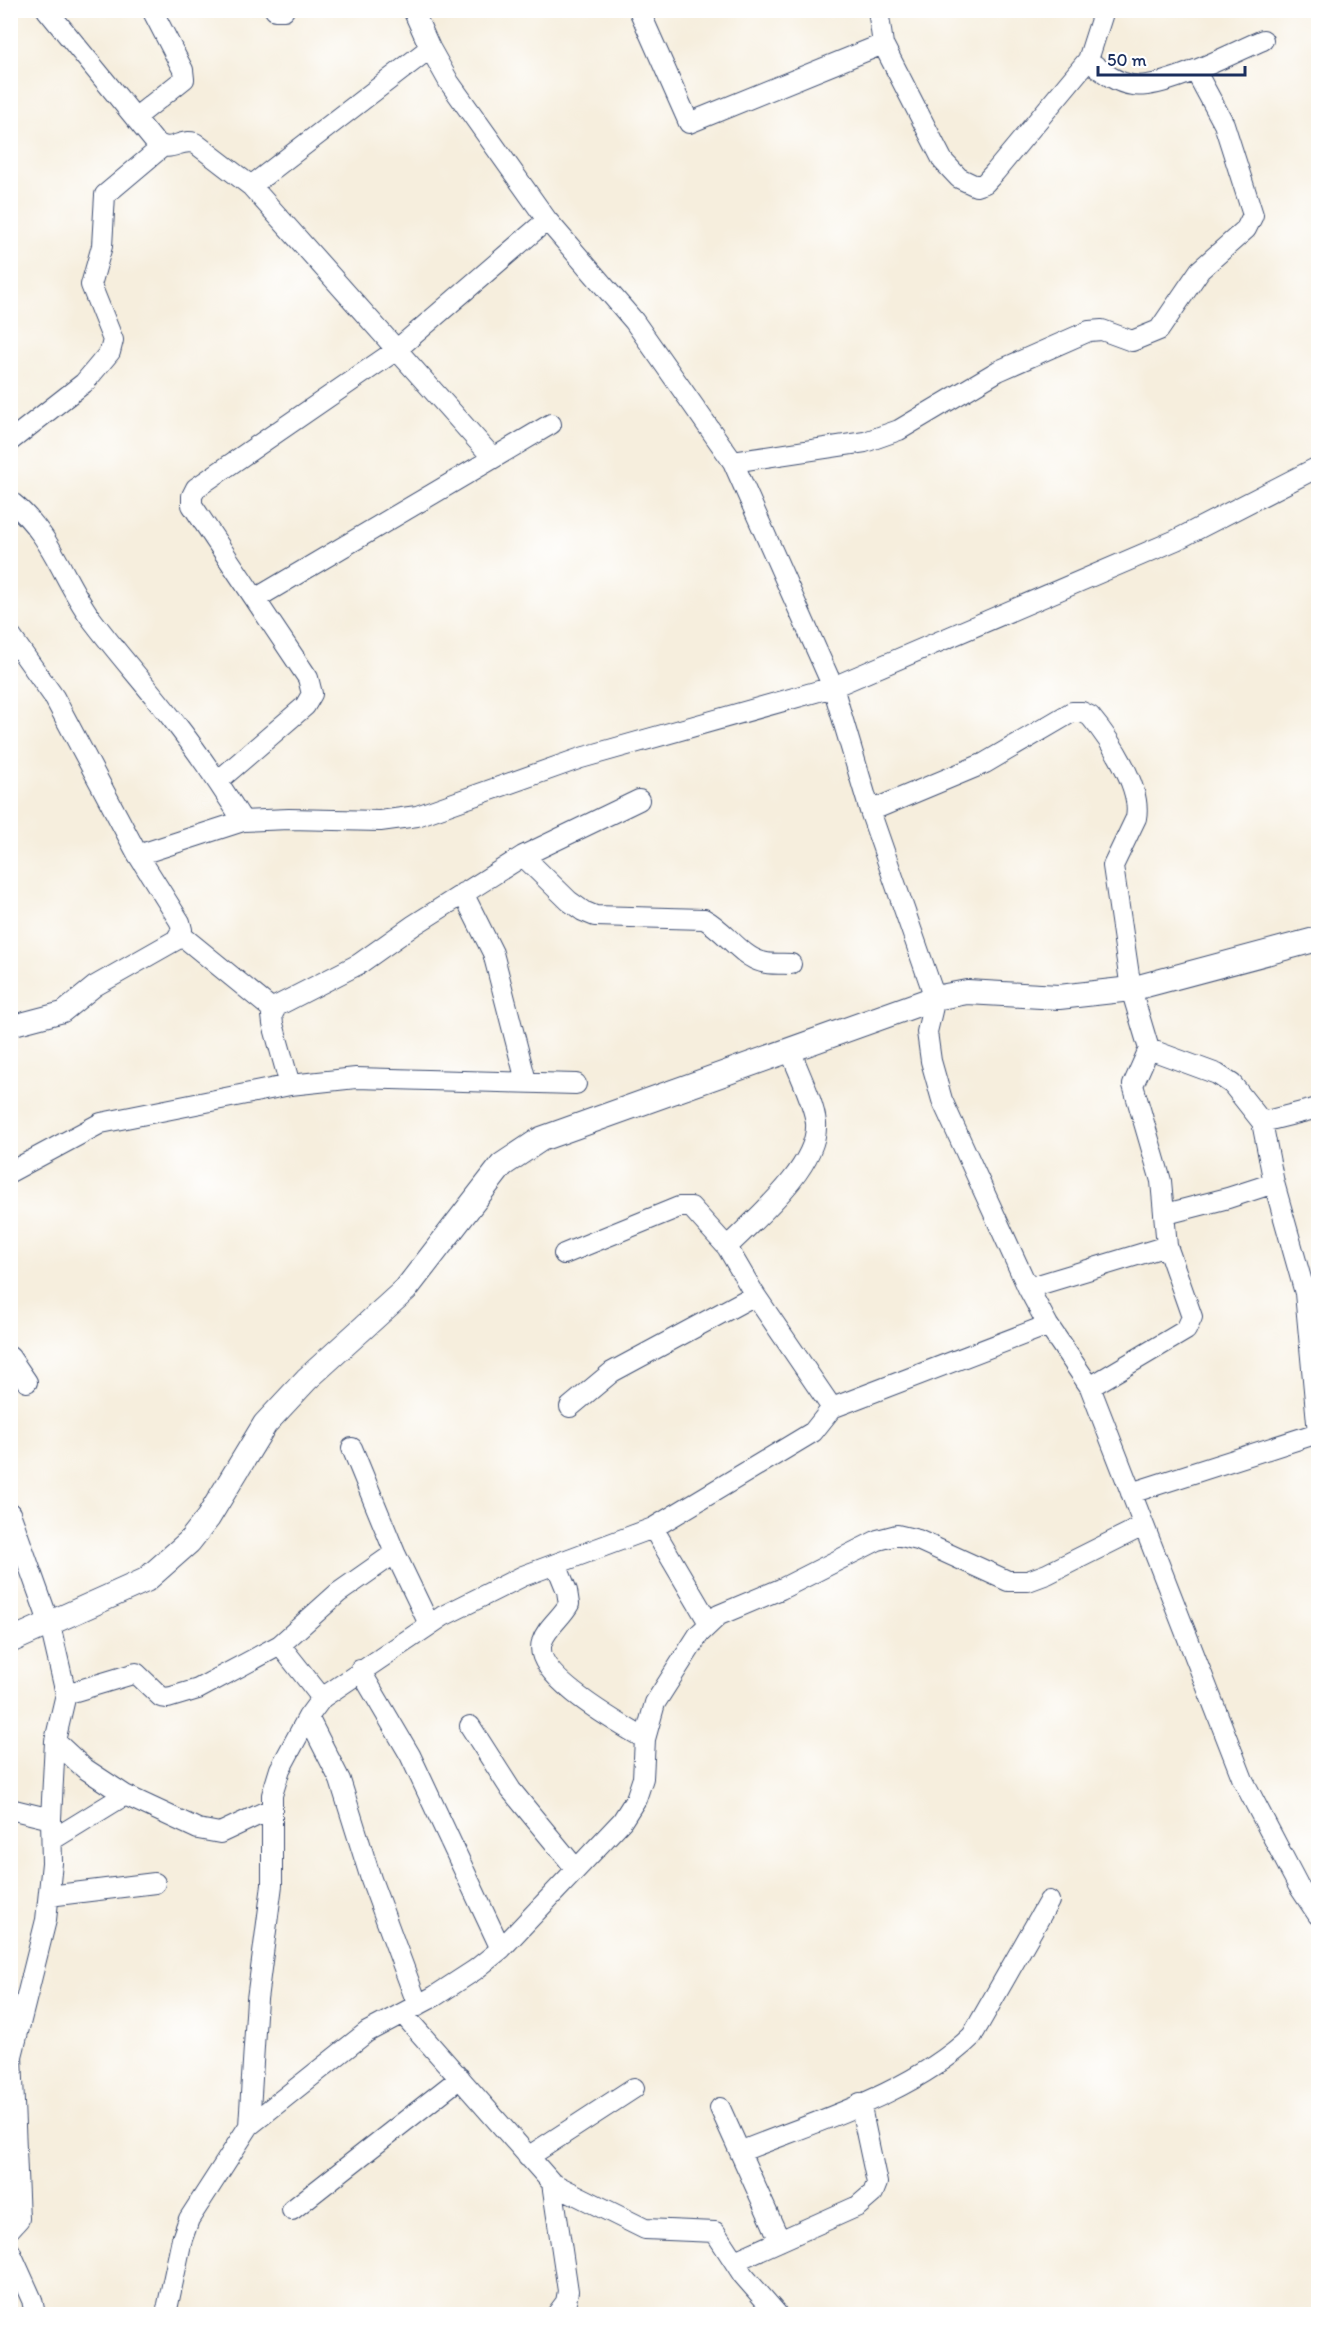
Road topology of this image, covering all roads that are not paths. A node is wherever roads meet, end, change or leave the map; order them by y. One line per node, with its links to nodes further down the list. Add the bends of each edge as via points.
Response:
1 (47, 10): 14 (street)
2 (152, 10): 14 (street, via 184,79)
3 (275, 10): 4 (street)
4 (284, 10)
5 (413, 10): 11 (street)
6 (639, 10): 10 (street, via 690,123)
7 (878, 10): 10 (street)
8 (1104, 10): 12 (street)
9 (1263, 40): 13 (street)
10 (883, 44): 12 (street, via 943,161 959,178 976,186 985,183)
11 (430, 48): 16 (street); 17 (street, via 449,82)
12 (1088, 60): 13 (street, via 1113,80 1134,86)
13 (1195, 70): 22 (street, via 1224,124 1253,215 1246,230 1200,270 1159,330 1131,341 1102,330 1089,331 998,371 899,430 865,442)
14 (135, 118): 15 (street)
15 (162, 147): 16 (street, via 195,143); 20 (street, via 105,195 102,246 91,285 113,340 110,352 84,383)
16 (251, 186): 18 (street)
17 (548, 220): 18 (street); 22 (street, via 634,321)
18 (395, 351): 21 (street); 25 (street, via 196,488 192,505)
19 (551, 424): 21 (street)
20 (10, 441)
21 (493, 458): 25 (street)
22 (733, 462): 27 (street)
23 (1318, 467): 27 (street, via 1176,540)
24 (10, 501): 28 (street, via 35,523 90,617)
25 (255, 599): 28 (street, via 308,678 312,694 305,706)
26 (10, 635): 32 (street, via 54,697)
27 (833, 687): 30 (street); 31 (street, via 581,758 399,820)
28 (218, 781): 31 (street)
29 (639, 801): 33 (street)
30 (870, 811): 38 (street, via 985,763 1072,712 1090,716 1122,762 1138,811 1113,866); 39 (street)
31 (243, 821): 32 (street)
32 (138, 855): 35 (street, via 180,922)
33 (523, 856): 34 (street); 37 (street, via 583,911 608,918 704,920 754,959)
34 (463, 892): 40 (street, via 359,964); 44 (street, via 493,953)
35 (181, 935): 40 (street); 41 (street, via 96,986 63,1012)
36 (1318, 939): 38 (street)
37 (791, 964)
38 (1131, 989): 39 (street, via 1059,997 967,992); 43 (street)
39 (935, 998): 42 (street); 55 (street, via 927,1032 942,1100)
40 (273, 1010): 46 (street, via 273,1024)
41 (10, 1026)
42 (790, 1049): 53 (street, via 816,1121 815,1138 789,1186); 73 (street, via 540,1139 502,1165 406,1289 307,1379 265,1424 189,1542 146,1580)
43 (1149, 1049): 48 (street, via 1217,1074 1232,1084); 51 (street, via 1133,1084 1161,1181)
44 (526, 1081): 45 (street); 46 (street, via 356,1078)
45 (576, 1084)
46 (290, 1085): 49 (street, via 101,1123)
47 (1318, 1108): 48 (street)
48 (1263, 1122): 50 (street)
49 (10, 1172)
50 (1274, 1182): 51 (street); 63 (street, via 1305,1293)
51 (1166, 1214): 52 (street)
52 (1167, 1246): 55 (street); 60 (street, via 1192,1317 1191,1324)
53 (727, 1247): 54 (street, via 700,1214 691,1207 680,1207); 56 (street)
54 (564, 1254)
55 (1028, 1288): 57 (street)
56 (755, 1295): 61 (street, via 612,1372); 62 (street)
57 (1048, 1325): 60 (street); 62 (street)
58 (10, 1358): 59 (street)
59 (27, 1382)
60 (1090, 1387): 65 (street)
61 (570, 1407)
62 (832, 1408): 68 (street, via 813,1432)
63 (1318, 1433): 65 (street)
64 (352, 1448): 69 (street)
65 (1131, 1493): 67 (street)
66 (10, 1513): 73 (street)
67 (1143, 1526): 71 (street, via 1028,1581 1008,1581 918,1540 897,1535 878,1539); 92 (street, via 1243,1780)
68 (653, 1528): 70 (street); 71 (street)
69 (395, 1553): 72 (street); 75 (street, via 338,1593)
70 (556, 1564): 72 (street, via 523,1576); 81 (street, via 569,1604 542,1640 542,1660 596,1709)
71 (709, 1623): 81 (street, via 655,1703)
72 (429, 1624): 76 (street)
73 (50, 1625): 74 (street); 77 (street)
74 (10, 1641)
75 (280, 1646): 77 (street, via 198,1689 168,1698 161,1697 136,1673); 78 (street)
76 (360, 1670): 78 (street); 93 (street, via 410,1755)
77 (66, 1694): 82 (street)
78 (322, 1698): 79 (street)
79 (308, 1717): 85 (street, via 280,1770); 94 (street, via 340,1780)
80 (470, 1725): 88 (street, via 511,1791)
81 (645, 1739): 88 (street, via 643,1778 636,1799)
82 (55, 1741): 83 (street, via 84,1768); 86 (street)
83 (125, 1795): 85 (street, via 209,1833 220,1833); 87 (street)
84 (10, 1809): 86 (street)
85 (271, 1809): 99 (street, via 272,1886 257,1999)
86 (51, 1819): 87 (street)
87 (52, 1840): 90 (street)
88 (576, 1869): 93 (street)
89 (155, 1883): 90 (street)
90 (49, 1896): 104 (street, via 12,2056 19,2218)
91 (1050, 1901): 97 (street, via 972,2036 936,2067)
92 (1318, 1915)
93 (501, 1949): 94 (street)
94 (410, 2010): 95 (street); 99 (street, via 360,2037)
95 (460, 2078): 101 (street); 103 (street)
96 (634, 2088): 101 (street)
97 (860, 2103): 100 (street); 105 (street, via 877,2183 873,2193 858,2206)
98 (720, 2108): 100 (street)
99 (249, 2126): 109 (street, via 189,2219)
100 (742, 2151): 105 (street)
101 (528, 2157): 102 (street)
102 (552, 2183): 107 (street, via 645,2229 715,2232); 110 (street, via 568,2291)
103 (292, 2210)
104 (10, 2229)
105 (780, 2241): 107 (street)
106 (10, 2251): 108 (street)
107 (735, 2260): 111 (street)
108 (35, 2314)
109 (166, 2314)
110 (557, 2314)
111 (777, 2314)

